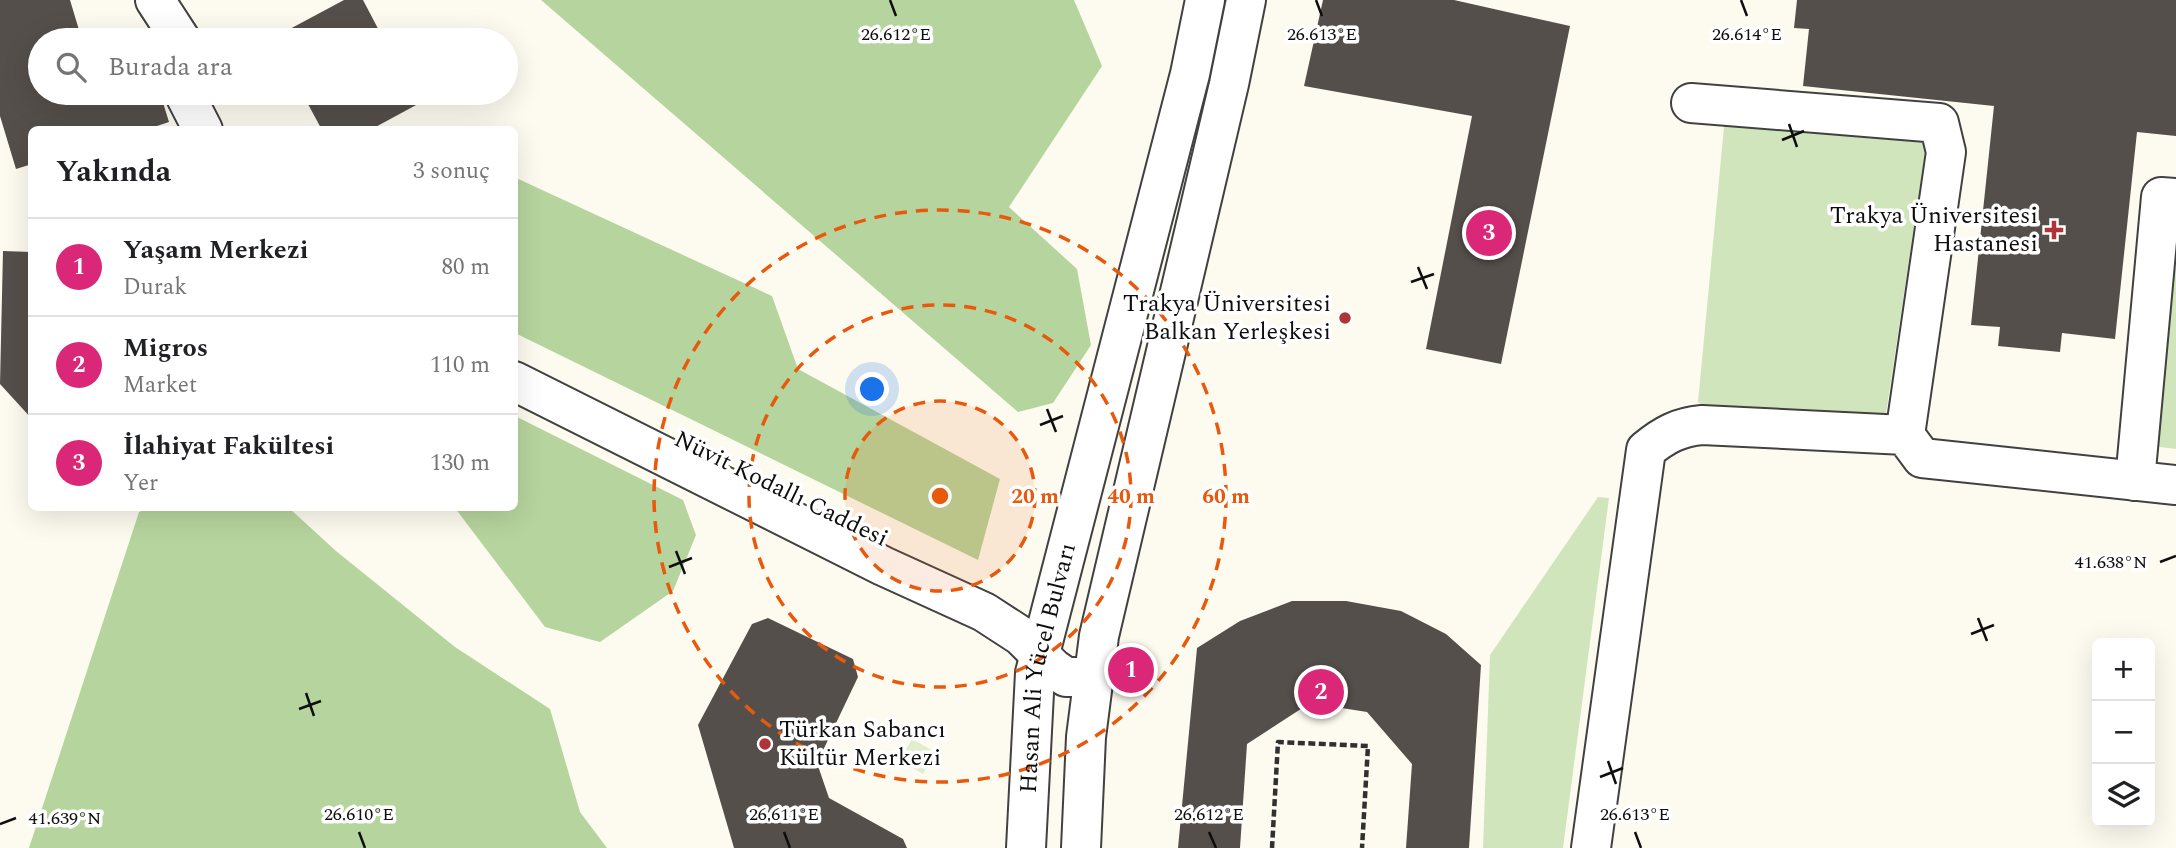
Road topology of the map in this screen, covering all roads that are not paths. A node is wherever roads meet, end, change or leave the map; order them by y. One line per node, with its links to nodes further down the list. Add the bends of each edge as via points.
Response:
1 (1205, 0): 14 (street, Hasan Ali Yücel Bulvarı, via 1190,74)
2 (1246, 0): 15 (street, Hasan Ali Yücel Bulvarı)
3 (1691, 103): 11 (street, via 1939,123 1946,152)
4 (190, 105): 6 (street)
5 (213, 105): 7 (street)
6 (201, 126)
7 (223, 126)
8 (2176, 198): 12 (street, via 2161,197)
9 (518, 358): 14 (street, Nüvit Kodallı Caddesi)
10 (518, 383): 14 (street, via 984,612 1021,636)
11 (1905, 435): 12 (street, via 1922,458); 18 (street, via 1682,426 1646,450)
12 (2135, 481): 13 (street)
13 (2176, 485)
14 (1044, 637): 15 (street); 16 (street, Hasan Ali Yücel Bulvarı, via 1035,673)
15 (1097, 652): 17 (street, Hasan Ali Yücel Bulvarı, via 1086,737)
16 (1026, 848)
17 (1081, 848)
18 (1591, 848)

